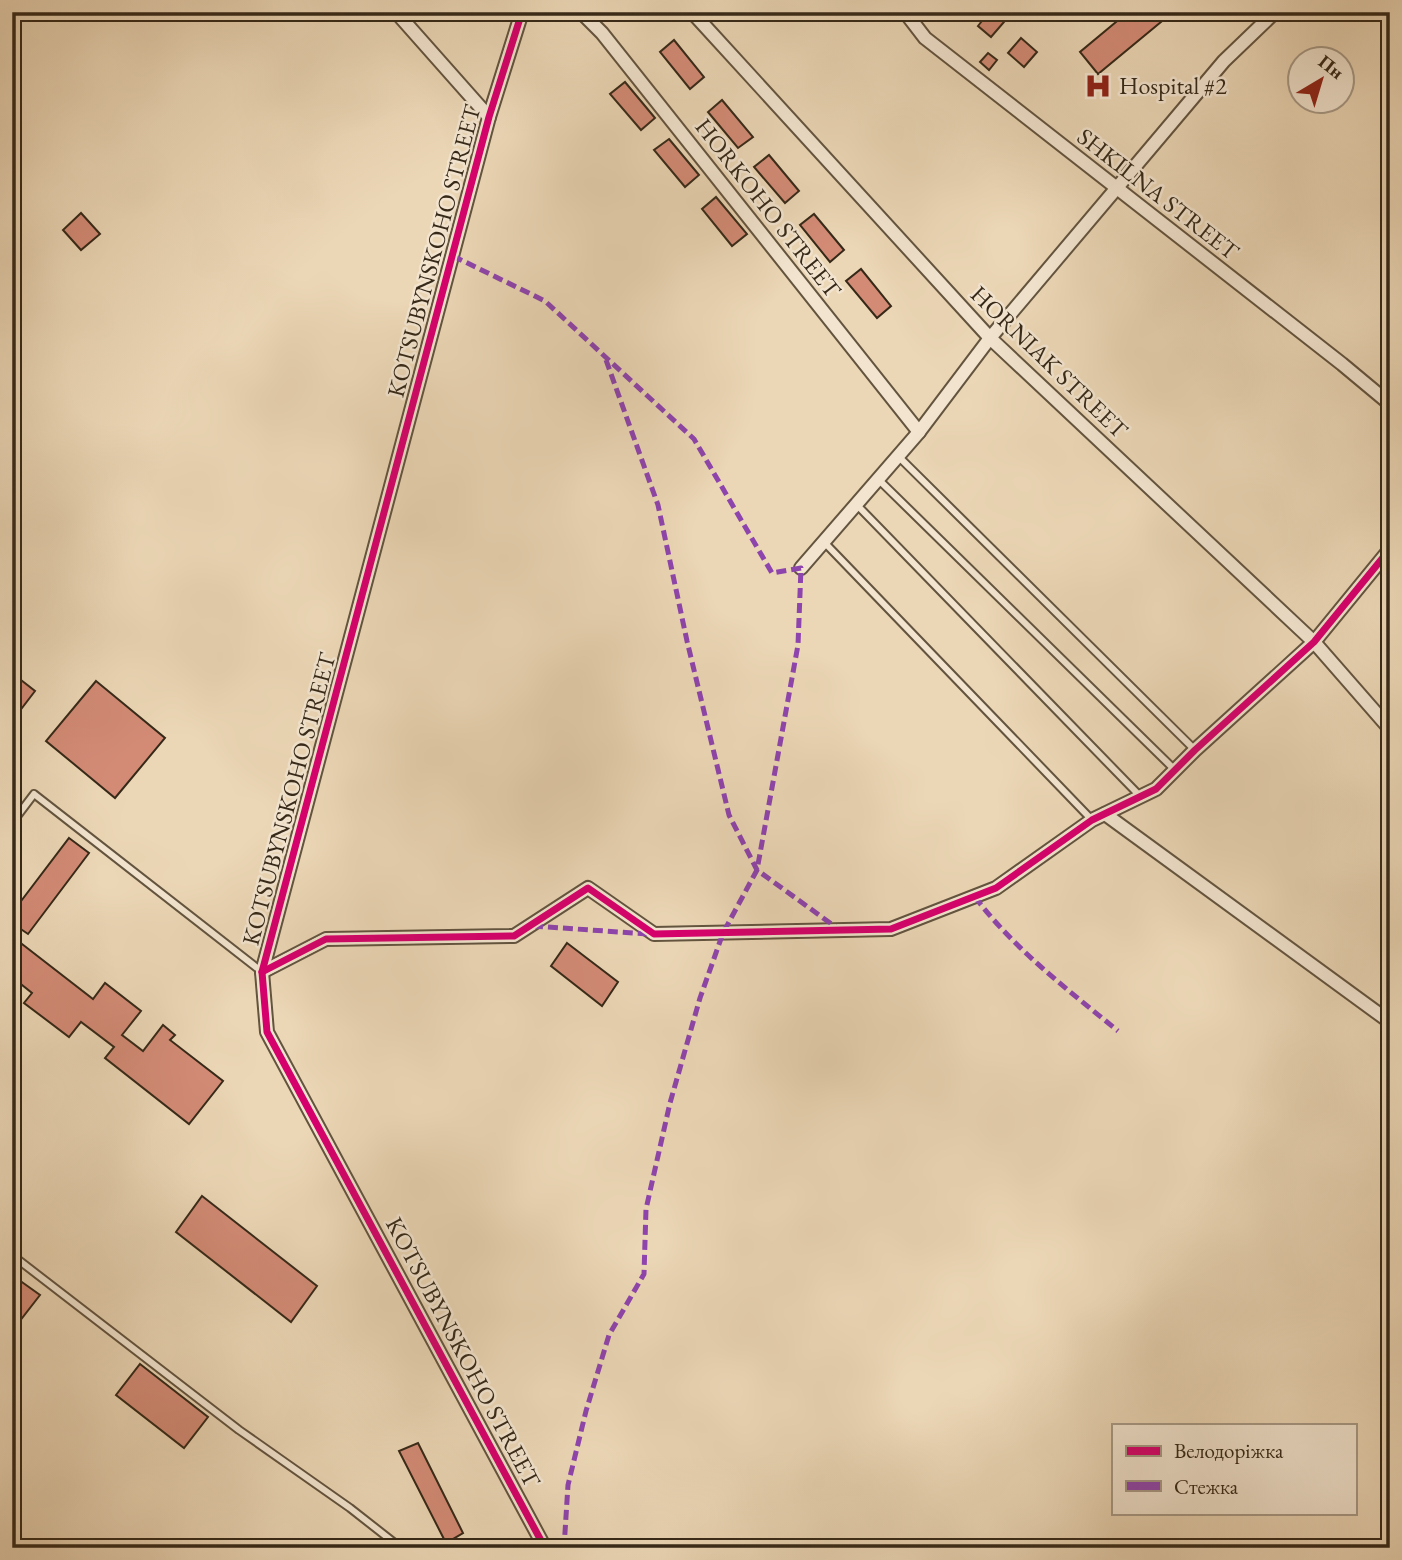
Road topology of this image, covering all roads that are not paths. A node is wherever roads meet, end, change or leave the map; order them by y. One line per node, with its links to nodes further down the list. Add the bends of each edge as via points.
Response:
1 (396, 12): 7 (street)
2 (522, 12): 7 (street, KOTSUBYNSKOHO STREET)
3 (582, 12): 11 (street, HORKOHO STREET)
4 (692, 12): 9 (street, HORNIAK STREET)
5 (905, 12): 8 (street, SHKILNA STREET, via 925,38)
6 (1275, 12): 8 (street, via 1224,61)
7 (489, 117): 26 (street, KOTSUBYNSKOHO STREET)
8 (1116, 188): 9 (street); 10 (street, SHKILNA STREET)
9 (990, 338): 11 (street); 18 (street, HORNIAK STREET)
10 (1390, 404)
11 (919, 432): 12 (street)
12 (899, 457): 13 (street); 20 (lane)
13 (879, 480): 14 (street); 21 (lane)
14 (856, 503): 15 (street); 22 (lane)
15 (823, 541): 17 (street); 24 (lane)
16 (1390, 549): 18 (street)
17 (801, 568)
18 (1314, 642): 19 (street, HORNIAK STREET); 20 (street)
19 (1390, 729)
20 (1195, 750): 21 (street)
21 (1175, 770): 22 (street, via 1156,789)
22 (1140, 796): 23 (street)
23 (1105, 814): 24 (street); 27 (street)
24 (1092, 820): 26 (street, via 996,888 891,929 654,934 588,888 514,936 326,939)
25 (12, 823): 26 (lane, via 34,794)
26 (262, 972): 30 (street, KOTSUBYNSKOHO STREET, via 267,1032)
27 (1390, 1023)
28 (12, 1255): 29 (lane)
29 (401, 1548)
30 (545, 1548)

